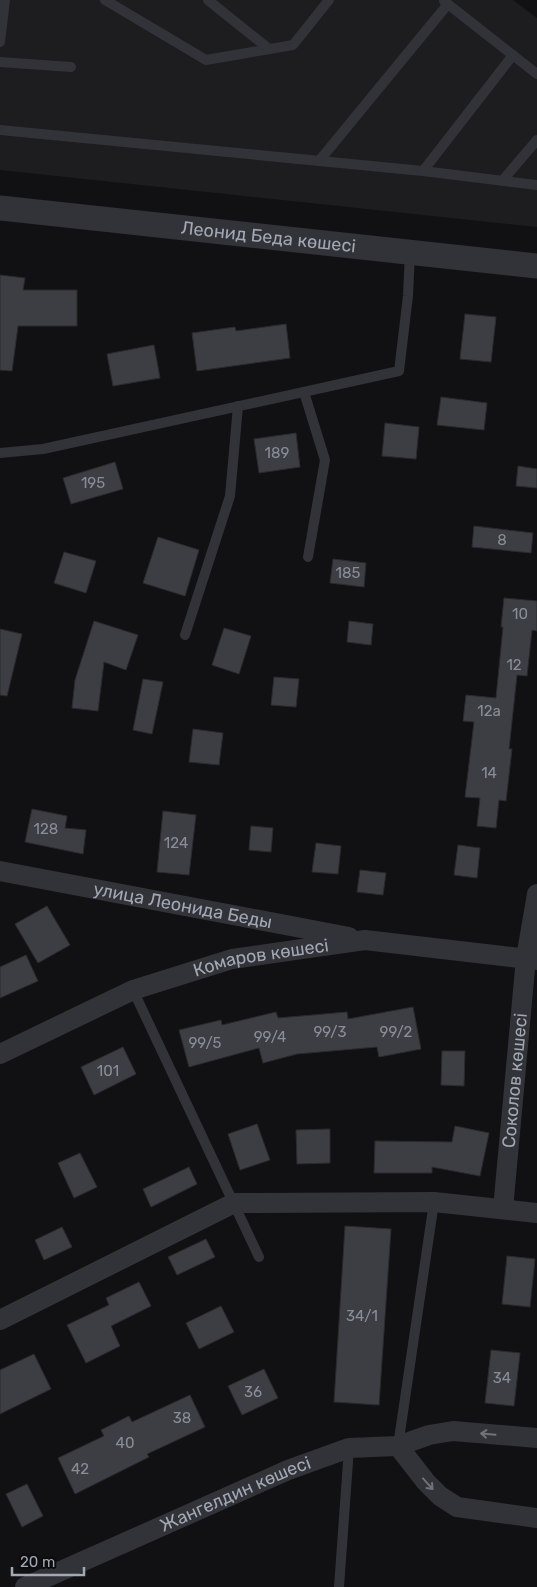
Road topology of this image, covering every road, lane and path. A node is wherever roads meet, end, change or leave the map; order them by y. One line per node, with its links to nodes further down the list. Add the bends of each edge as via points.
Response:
1 (5, 0): 6 (lane)
2 (105, 0): 7 (lane, via 206,60)
3 (208, 0): 7 (lane)
4 (328, 0): 7 (lane, via 293,45)
5 (445, 2): 8 (lane); 14 (lane)
6 (0, 42)
7 (269, 49)
8 (513, 55): 11 (lane); 15 (lane)
9 (0, 62): 10 (lane)
10 (71, 67)
11 (537, 74)
12 (0, 130): 14 (lane)
13 (537, 140): 16 (lane)
14 (319, 161): 15 (lane)
15 (424, 171): 16 (lane)
16 (502, 181): 17 (lane)
17 (537, 185)
18 (0, 208): 19 (street, Леонид Беда көшесі)
19 (410, 252): 20 (street, Леонид Беда көшесі); 21 (lane, via 399,371)
20 (537, 266)
21 (304, 392): 22 (lane); 24 (lane, via 325,460)
22 (238, 406): 23 (lane, via 42,449); 25 (lane, via 230,496)
23 (0, 453)
24 (308, 557)
25 (185, 636)
26 (0, 871): 28 (street, улица Леонида Беды)
27 (537, 894): 29 (street, Соколов көшесі)
28 (365, 940): 29 (street, Комаров көшесі); 30 (street, Комаров көшесі, via 232,959)
29 (532, 959): 34 (street, Соколов көшесі)
30 (133, 990): 31 (street, Комаров көшесі); 33 (lane)
31 (0, 1054)
32 (434, 1202): 33 (street); 34 (street); 39 (lane)
33 (234, 1204): 36 (lane); 37 (street)
34 (503, 1209): 35 (street)
35 (537, 1213)
36 (259, 1257)
37 (0, 1320)
38 (537, 1438): 39 (street, Жангелдин көшесі, one-way to 39, via 453,1431)
39 (398, 1446): 40 (street, Жангелдин көшесі); 41 (street, one-way to 41, via 426,1482 457,1508)
40 (349, 1448): 42 (street, Жангелдин көшесі, via 288,1470); 43 (lane)
41 (537, 1518)
42 (25, 1587)
43 (340, 1587)

